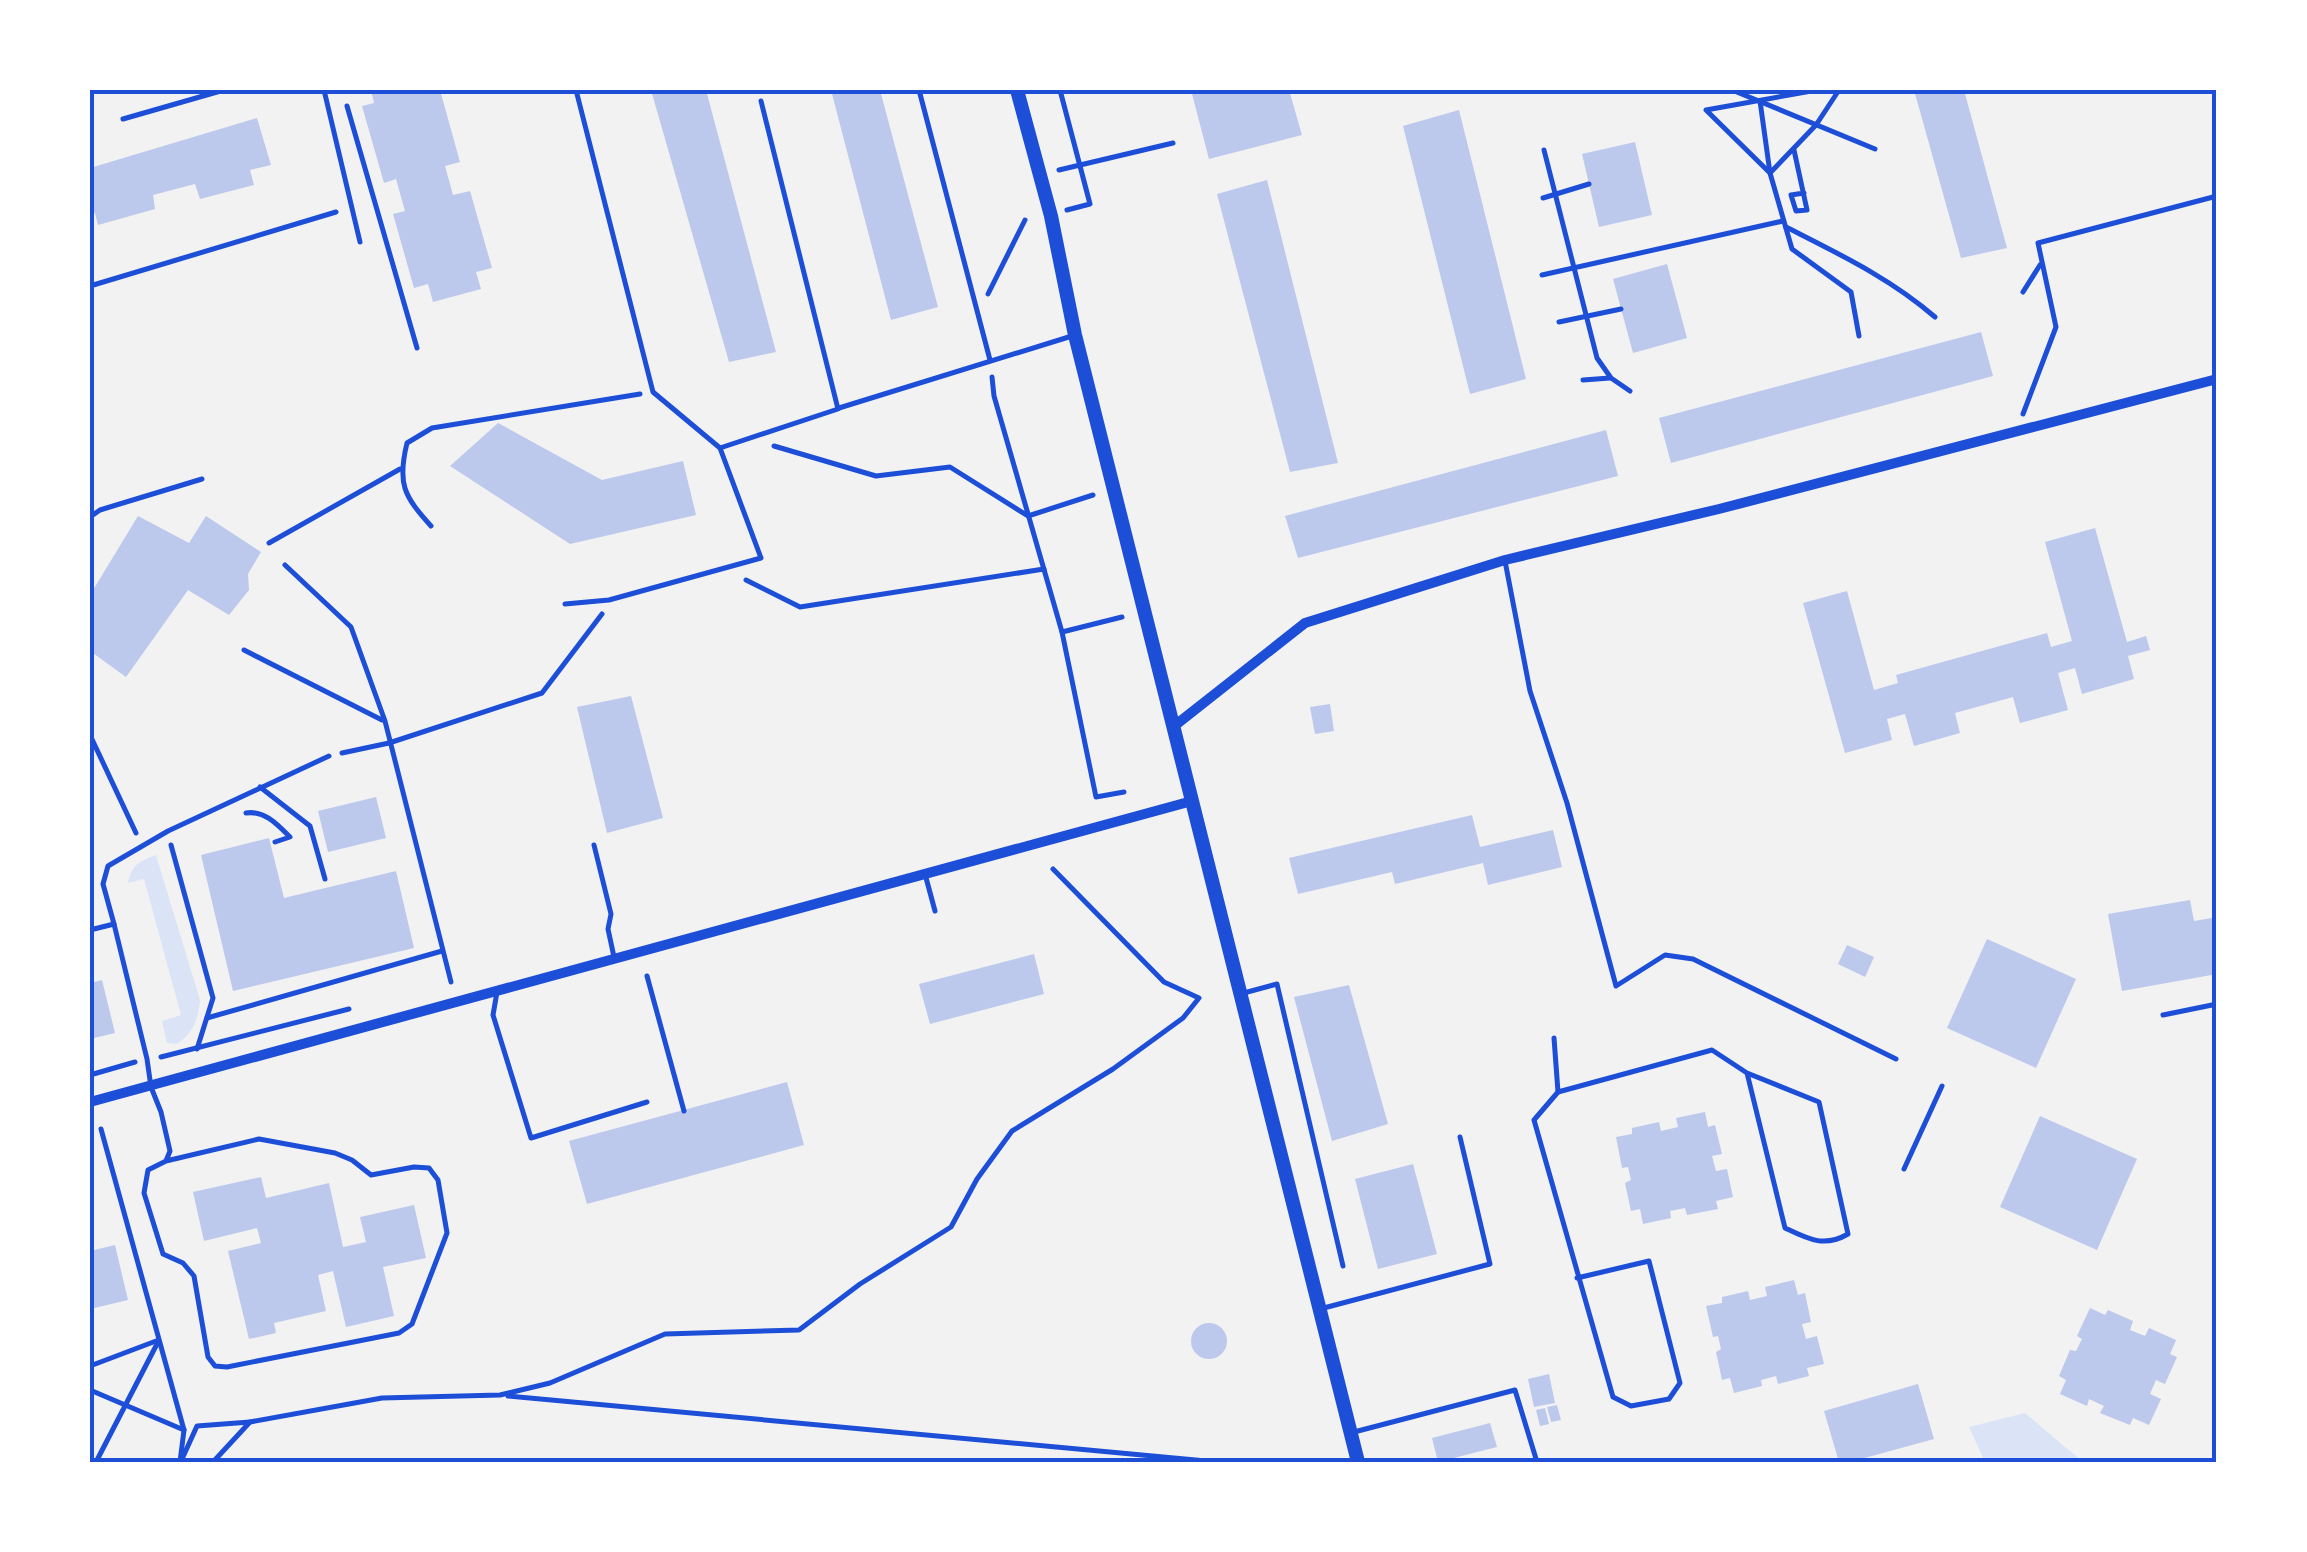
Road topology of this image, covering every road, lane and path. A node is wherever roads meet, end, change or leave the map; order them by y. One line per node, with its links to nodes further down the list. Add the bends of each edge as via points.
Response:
1 (224, 90): 13 (path)
2 (324, 90): 31 (lane)
3 (343, 90): 44 (path)
4 (576, 90): 49 (lane)
5 (920, 90): 38 (lane)
6 (1017, 90): 21 (street)
7 (1060, 90): 19 (path)
8 (1732, 90): 12 (path)
9 (1818, 90): 12 (path)
10 (1839, 90): 14 (path)
11 (761, 101): 51 (lane)
12 (1760, 101): 14 (path); 20 (path); 20 (path, via 1706,110)
13 (123, 120)
14 (1816, 125): 16 (path); 18 (path)
15 (1173, 143): 19 (path)
16 (1875, 148)
17 (1544, 150): 24 (path)
18 (1794, 150): 20 (path); 23 (path)
19 (1080, 166): 21 (path); 27 (path, via 1090,204)
20 (1770, 173): 30 (path)
21 (1038, 174): 42 (street)
22 (1589, 184): 24 (path)
23 (1804, 192)
24 (1556, 194): 26 (path); 33 (path)
25 (2217, 196): 32 (path, via 2038,243)
26 (1542, 198)
27 (1064, 211)
28 (1025, 220): 38 (path)
29 (300, 224): 35 (path)
30 (1785, 224): 33 (path); 40 (path, via 1904,291); 43 (path, via 1792,248 1851,292)
31 (360, 242)
32 (2040, 266): 36 (path); 52 (path, via 2056,326)
33 (1574, 268): 34 (path); 39 (path)
34 (1542, 275)
35 (90, 286)
36 (2023, 292)
37 (1621, 310): 39 (path)
38 (978, 315): 45 (lane)
39 (1586, 316): 41 (path); 46 (path, via 1597,358)
40 (1935, 317)
41 (1559, 322)
42 (1075, 335): 45 (lane); 72 (street)
43 (1859, 336)
44 (416, 348)
45 (990, 360): 51 (lane); 58 (path)
46 (1611, 378): 48 (path); 50 (path)
47 (2217, 379): 52 (street)
48 (1584, 380)
49 (653, 392): 54 (lane); 55 (path, via 432,428 407,443)
50 (1630, 392)
51 (838, 408): 53 (lane)
52 (2017, 430): 62 (street)
53 (748, 438): 54 (lane); 58 (path, via 876,476 950,467)
54 (720, 448): 64 (lane, via 761,558)
55 (400, 470): 60 (path, via 407,500); 61 (path)
56 (202, 480): 59 (path)
57 (1093, 496): 58 (path)
58 (1028, 516): 65 (path)
59 (90, 517)
60 (432, 526)
61 (269, 544)
62 (1505, 560): 72 (street, via 1305,623); 102 (lane, via 1530,690 1616,986 1664,955 1694,960)
63 (285, 565): 71 (path, via 351,627)
64 (724, 568): 65 (path, via 800,607); 66 (lane)
65 (1044, 569): 69 (path)
66 (609, 600): 67 (lane); 74 (path, via 542,692)
67 (566, 604)
68 (1122, 617): 69 (path)
69 (1062, 632): 77 (path, via 1096,798)
70 (244, 650): 71 (path)
71 (385, 721): 74 (path)
72 (1173, 726): 78 (street)
73 (90, 735): 82 (path)
74 (389, 744): 75 (path); 90 (path)
75 (329, 756): 76 (lane)
76 (260, 787): 82 (lane); 86 (lane, via 310,826)
77 (1124, 792)
78 (1192, 800): 85 (street); 95 (street)
79 (242, 814): 81 (path, via 271,819 290,838)
80 (188, 838): 99 (path, via 170,845 213,998)
81 (275, 842)
82 (142, 844): 88 (lane, via 108,866 102,884)
83 (594, 845): 91 (lane)
84 (1052, 870): 122 (path, via 1164,982 1199,998 1183,1018 1012,1131 950,1227 799,1330 665,1334 550,1383)
85 (925, 874): 87 (lane); 91 (street)
86 (325, 879)
87 (936, 910)
88 (114, 924): 89 (lane); 103 (lane)
89 (90, 930)
90 (442, 951): 93 (path, via 451,982); 99 (path)
91 (615, 960): 94 (street)
92 (647, 976): 111 (path)
93 (468, 978)
94 (497, 992): 107 (street); 110 (lane, via 493,1015 531,1138)
95 (1240, 994): 116 (lane, via 1278,984); 118 (street)
96 (2217, 1004): 98 (lane)
97 (360, 1006): 101 (path)
98 (2163, 1015)
99 (207, 1018): 101 (path)
100 (1554, 1038): 108 (lane)
101 (197, 1050): 103 (path)
102 (1896, 1059)
103 (147, 1060): 104 (path); 107 (lane)
104 (90, 1074)
105 (1747, 1074): 105 (lane, via 1784,1228 1834,1242 1848,1234 1819,1102); 108 (lane, via 1712,1050)
106 (1942, 1086): 115 (lane)
107 (151, 1087): 109 (street); 114 (lane, via 170,1151)
108 (1558, 1092): 117 (lane, via 1534,1120)
109 (90, 1102)
110 (647, 1102)
111 (684, 1112)
112 (101, 1129): 119 (path)
113 (1460, 1137): 118 (lane, via 1490,1264)
114 (166, 1161): 114 (lane, via 259,1139 334,1152 370,1175 429,1168 438,1180 447,1233 412,1324 399,1334 215,1366 194,1276 163,1254 144,1193 148,1170)
115 (1904, 1169)
116 (1343, 1266)
117 (1578, 1278): 117 (lane, via 1613,1397 1631,1406 1668,1400 1680,1383 1648,1262)
118 (1320, 1309): 126 (street)
119 (159, 1340): 120 (path); 123 (path); 125 (path)
120 (90, 1366)
121 (90, 1390): 123 (path)
122 (500, 1396): 124 (path, via 382,1398); 130 (path)
123 (127, 1403): 125 (path); 127 (path)
124 (250, 1422): 128 (path, via 197,1426); 129 (path)
125 (184, 1430): 128 (path)
126 (1351, 1432): 131 (street); 132 (lane, via 1515,1390)
127 (96, 1462)
128 (180, 1462)
129 (213, 1462)
130 (1217, 1462)
131 (1358, 1462)
132 (1537, 1462)

